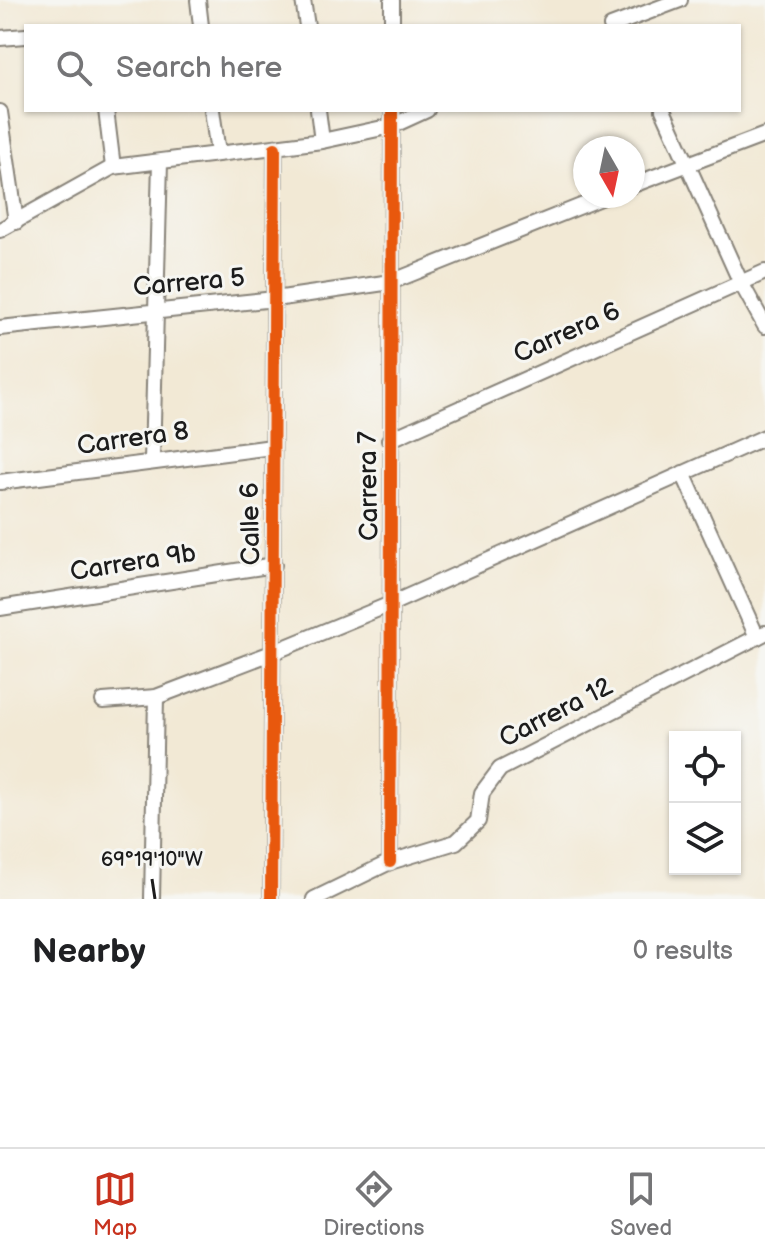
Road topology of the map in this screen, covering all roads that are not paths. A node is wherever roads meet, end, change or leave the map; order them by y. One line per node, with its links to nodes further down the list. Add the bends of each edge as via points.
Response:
1 (198, 0): 5 (street)
2 (303, 0): 6 (street)
3 (392, 0): 7 (street)
4 (680, 0): 8 (street)
5 (201, 24)
6 (307, 24)
7 (392, 24)
8 (619, 24)
9 (24, 36): 10 (street)
10 (0, 38)
11 (0, 112): 28 (street)
12 (106, 112): 25 (street)
13 (212, 112): 22 (street)
14 (318, 112): 20 (street)
15 (392, 112): 18 (street, Carrera 7)
16 (423, 112): 18 (street)
17 (664, 112): 24 (street)
18 (392, 126): 20 (street); 32 (street, Carrera 7)
19 (765, 135): 24 (street)
20 (322, 141): 21 (street)
21 (275, 148): 22 (street); 33 (street, Calle 6)
22 (218, 153): 23 (street)
23 (160, 162): 25 (street); 34 (street)
24 (688, 163): 26 (street); 31 (street)
25 (113, 167): 28 (street)
26 (645, 180)
27 (576, 208): 32 (street, Carrera 5)
28 (16, 222): 29 (street)
29 (0, 230)
30 (765, 272): 31 (street, Carrera 6)
31 (740, 281): 35 (street); 38 (street, Carrera 6)
32 (391, 282): 33 (street, Carrera 5); 38 (street, Carrera 7)
33 (275, 299): 34 (street, Carrera 5); 39 (street, Calle 6)
34 (157, 309): 36 (street, Carrera 5); 40 (street)
35 (765, 326)
36 (0, 328)
37 (765, 437): 41 (street)
38 (389, 440): 44 (street, Carrera 7)
39 (272, 447): 40 (street, Carrera 8); 43 (street, Calle 6)
40 (152, 460): 42 (street, Carrera 8)
41 (683, 473): 44 (street); 46 (street)
42 (0, 482)
43 (274, 565): 45 (street, Carrera 9b); 47 (street, Calle 6)
44 (393, 603): 47 (street); 50 (street, Carrera 7)
45 (0, 608)
46 (761, 635): 50 (street, Carrera 12, via 500,769 482,793 478,821 470,832 456,842)
47 (274, 652): 48 (street); 52 (street, Calle 6)
48 (156, 697): 49 (street); 51 (street)
49 (103, 701)
50 (390, 862): 53 (street, Carrera 12)
51 (152, 899)
52 (271, 899)
53 (314, 899)

